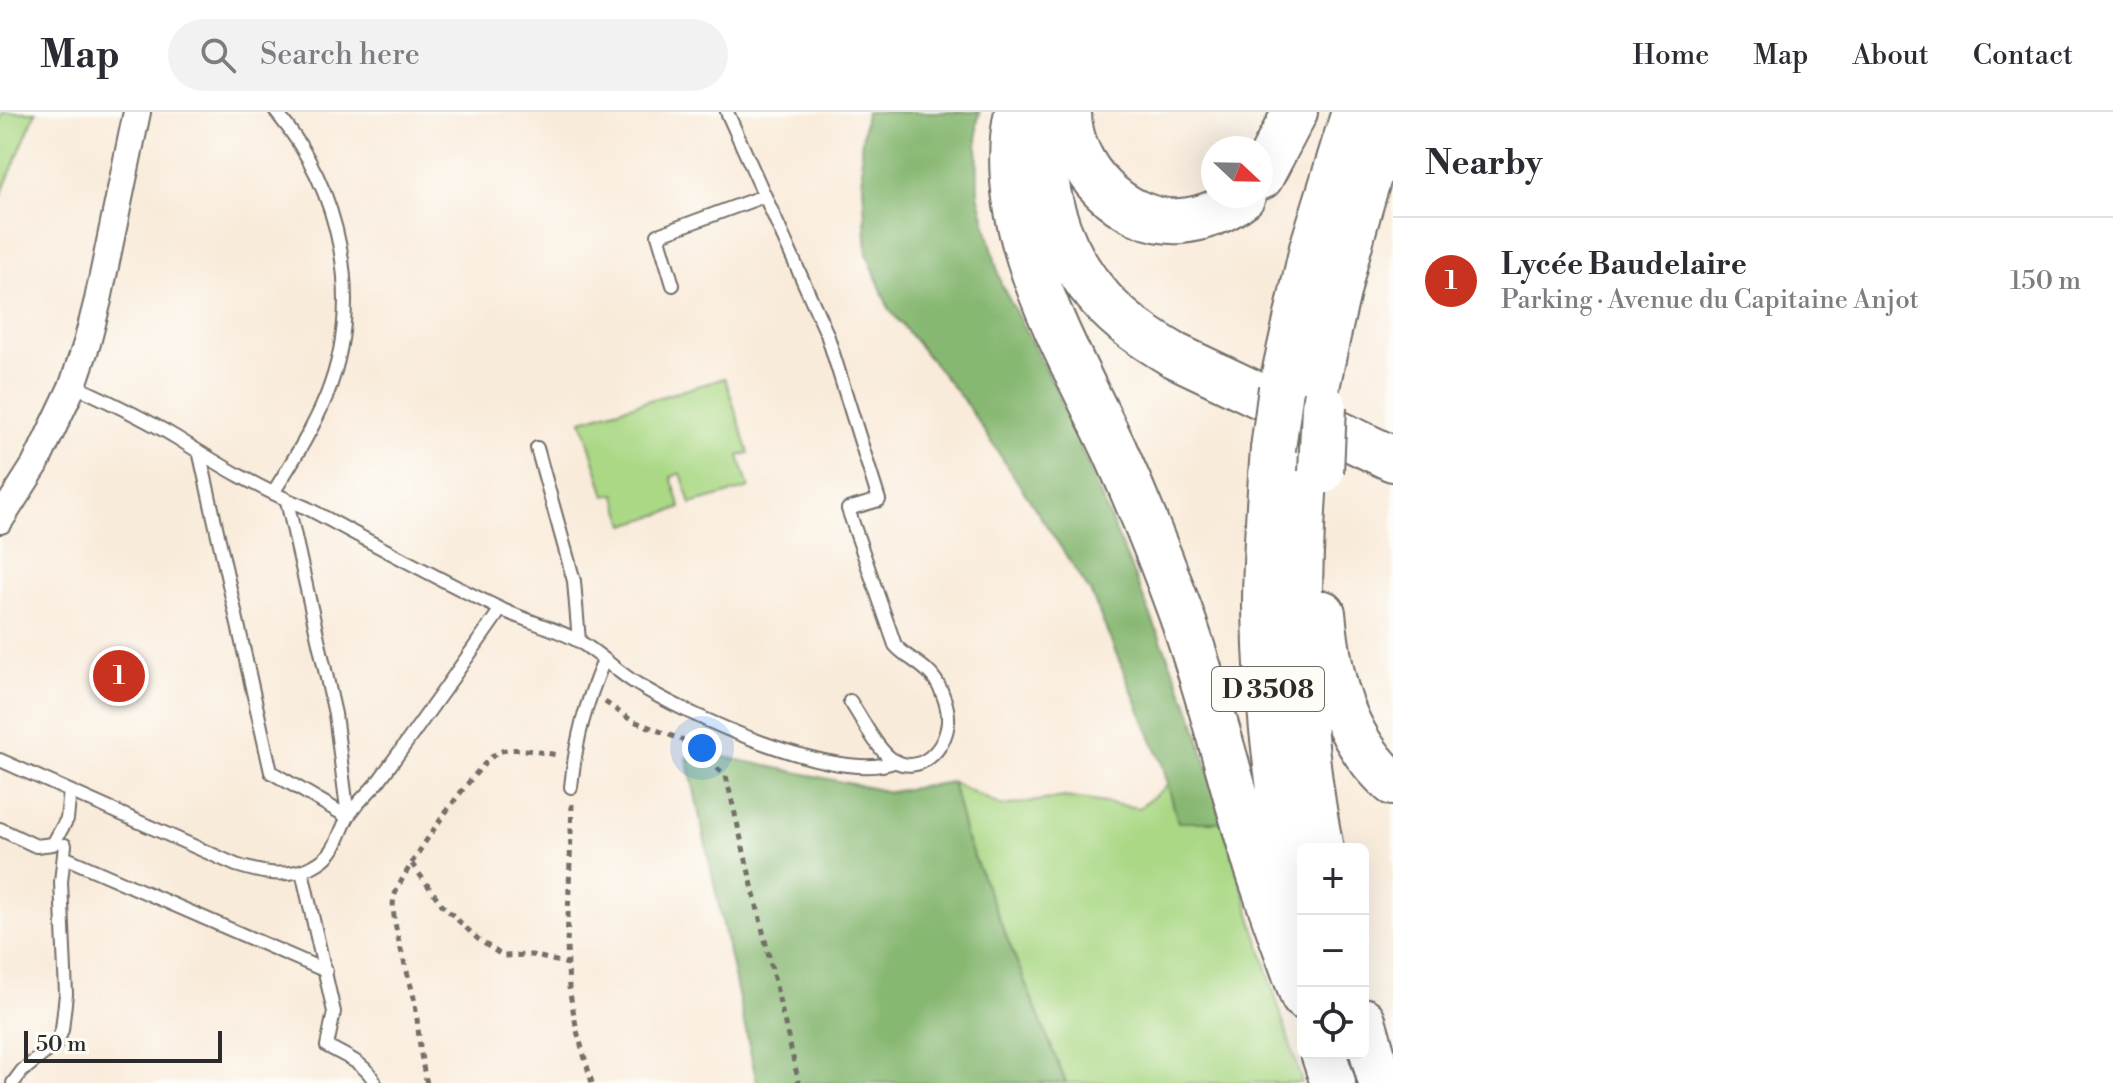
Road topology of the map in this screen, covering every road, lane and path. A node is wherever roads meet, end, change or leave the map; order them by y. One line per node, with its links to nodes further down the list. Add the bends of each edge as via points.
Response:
1 (137, 112): 15 (street, via 98,300)
2 (276, 112): 22 (lane, via 305,152 330,207 339,238 345,302 327,395)
3 (727, 112): 11 (lane)
4 (1017, 112): 13 (highway, via 1013,160)
5 (1051, 112): 19 (highway, via 1044,146 1054,212 1071,257 1101,300 1174,355)
6 (1069, 112): 12 (highway, via 1084,165 1120,203 1156,218 1182,221)
7 (1295, 112): 10 (highway)
8 (1354, 112): 16 (highway, D 3508, via 1312,248)
9 (1391, 112): 16 (highway)
10 (1273, 154)
11 (764, 196): 14 (lane, via 658,235); 32 (lane, via 827,334 879,500 848,509 895,645 929,672 947,710 946,731 930,758 911,765)
12 (1222, 208)
13 (1018, 210): 21 (highway, via 1055,279 1116,346 1202,397); 44 (highway, via 1047,308 1166,573)
14 (673, 285)
15 (73, 385): 18 (lane); 24 (street, via 35,465)
16 (1306, 399): 20 (highway, D 3508, bridge)
17 (537, 448): 26 (lane, via 574,581)
18 (200, 455): 22 (lane); 36 (lane, via 271,772)
19 (1393, 459)
20 (1300, 462): 33 (highway, via 1329,666 1341,708 1354,735); 38 (highway, D 3508, via 1299,660 1305,750); 41 (highway, D 3508, via 1266,560 1270,711 1281,812)
21 (1393, 485)
22 (273, 493): 23 (lane)
23 (287, 501): 25 (lane); 36 (lane, via 335,714)
24 (0, 520)
25 (501, 609): 26 (lane); 36 (lane, via 379,782)
26 (579, 641): 27 (lane)
27 (604, 660): 28 (lane); 32 (lane, via 665,699 741,736 865,768)
28 (591, 692): 30 (lane); 52 (path, via 631,720 690,743 726,776)
29 (850, 701): 32 (lane, via 883,751)
30 (574, 758): 34 (lane); 39 (path, via 498,752 472,779)
31 (0, 760): 35 (lane)
32 (896, 761)
33 (1393, 783)
34 (571, 787): 42 (path)
35 (70, 791): 37 (lane, via 67,819 53,844 36,846); 40 (lane, via 236,865 260,873)
36 (348, 817): 40 (lane, via 328,856)
37 (0, 829)
38 (1320, 843)
39 (412, 864): 42 (path, via 443,906 503,956 532,955); 50 (path, via 394,898)
40 (302, 871): 43 (lane)
41 (1301, 915)
42 (568, 964): 51 (path, via 577,1031)
43 (326, 971): 48 (lane, via 64,851 62,1030 57,1043); 49 (lane, via 334,1012 327,1046 360,1064)
44 (1300, 987)
45 (1369, 1041): 55 (highway)
46 (1325, 1059): 53 (highway)
47 (1335, 1059): 54 (highway)
48 (13, 1083)
49 (375, 1083)
50 (427, 1083)
51 (592, 1083)
52 (799, 1083)
53 (1333, 1083)
54 (1341, 1083)
55 (1381, 1083)

